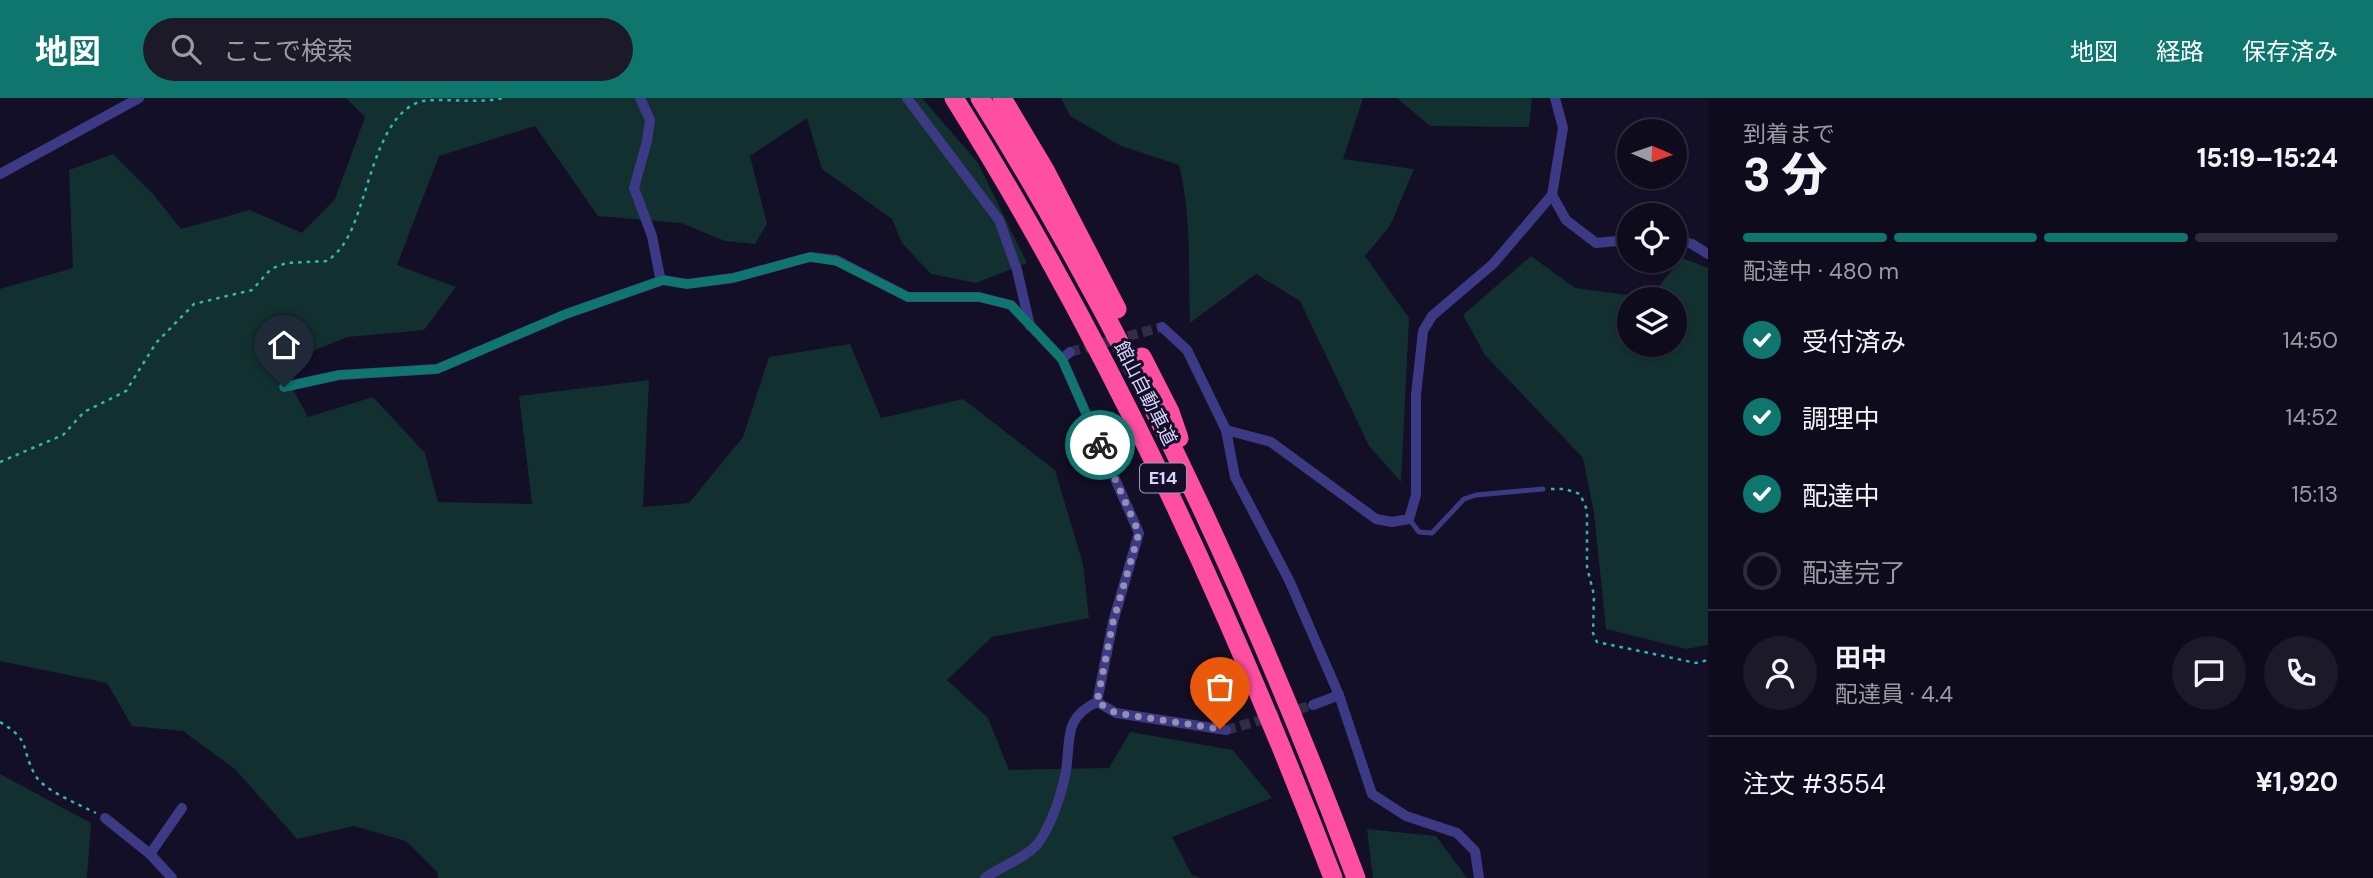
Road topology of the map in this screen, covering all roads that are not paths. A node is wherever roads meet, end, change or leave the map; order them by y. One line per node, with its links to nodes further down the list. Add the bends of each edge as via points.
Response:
1 (139, 98): 8 (street)
2 (640, 98): 13 (street, via 650,120 634,188)
3 (907, 98): 14 (street, via 999,220)
4 (954, 98): 30 (highway, 館山自動車道 / E14, via 1052,262 1161,475 1216,593)
5 (980, 98): 19 (highway, 館山自動車道 / E14, via 1113,328)
6 (1002, 98): 19 (highway, via 1045,170 1170,412)
7 (1555, 98): 9 (street, via 1563,128)
8 (0, 174)
9 (1552, 195): 10 (street, via 1566,220 1597,243); 20 (street, via 1493,264 1432,316 1423,331 1416,395 1416,495)
10 (1617, 241)
11 (1687, 243): 12 (street)
12 (1708, 254)
13 (663, 280): 14 (street, via 687,284 733,278 810,257 836,261 908,297 979,297 1011,305); 16 (street, via 566,314 437,369 339,375)
14 (1031, 326): 22 (street, via 1066,356 1139,533 1113,622)
15 (1161, 327): 17 (street, via 1187,350)
16 (284, 387)
17 (1226, 430): 20 (street, via 1271,442 1376,519); 21 (street, via 1235,477 1289,580)
18 (1543, 489): 20 (lane, via 1464,499 1432,533 1419,532)
19 (1199, 503): 31 (highway, 館山自動車道 / E14, via 1324,792)
20 (1409, 519)
21 (1339, 695): 23 (street); 32 (street, via 1371,794 1406,816 1457,833 1475,851)
22 (1097, 702): 24 (street, via 1116,713); 29 (street, via 1084,708 1072,724 1066,772 1038,843)
23 (1313, 705)
24 (1226, 730)
25 (182, 808): 27 (street)
26 (105, 818): 27 (street)
27 (150, 854): 28 (street)
28 (172, 878)
29 (985, 878)
30 (1333, 878)
31 (1356, 878)
32 (1479, 878)

